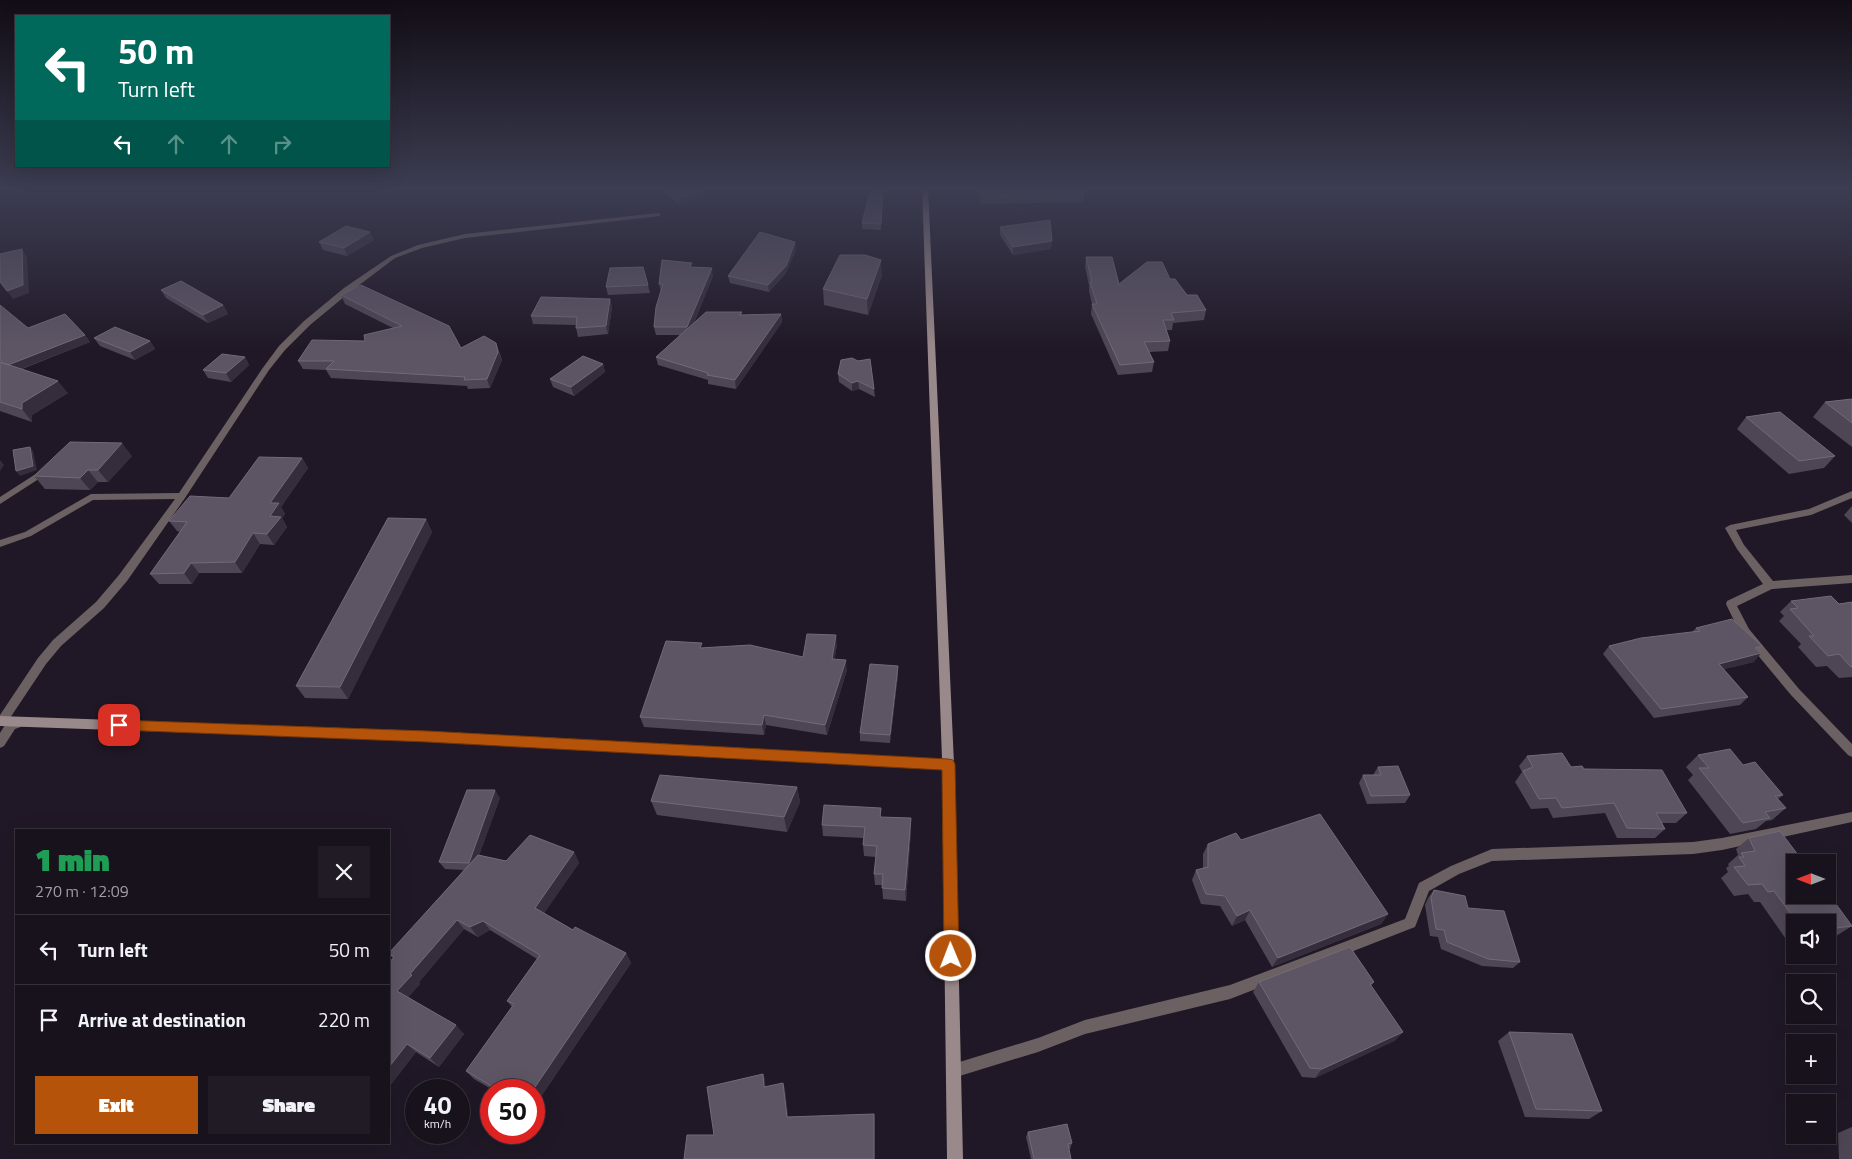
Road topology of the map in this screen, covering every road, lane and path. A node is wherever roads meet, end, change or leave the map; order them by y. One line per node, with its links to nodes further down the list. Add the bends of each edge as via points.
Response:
1 (442, 241): 5 (street, via 393,256 307,323 266,369)
2 (927, 241): 14 (main road)
3 (55, 464): 6 (street)
4 (1852, 494): 9 (street, via 1811,512 1730,528 1740,547)
5 (182, 496): 7 (street, via 91,496 28,534); 10 (street, via 117,585 42,661)
6 (0, 501)
7 (0, 544)
8 (1852, 579): 9 (street)
9 (1770, 585): 13 (street, via 1731,604 1744,632)
10 (1, 721): 11 (main road)
11 (23, 722): 12 (street, via 11,725); 14 (main road, via 427,736)
12 (0, 743)
13 (1852, 752)
14 (948, 764): 16 (main road)
15 (1852, 817): 16 (street, via 1693,848 1492,856 1455,870 1424,887 1410,923 1230,992 1085,1027)
16 (953, 1071): 17 (main road)
17 (955, 1159)

